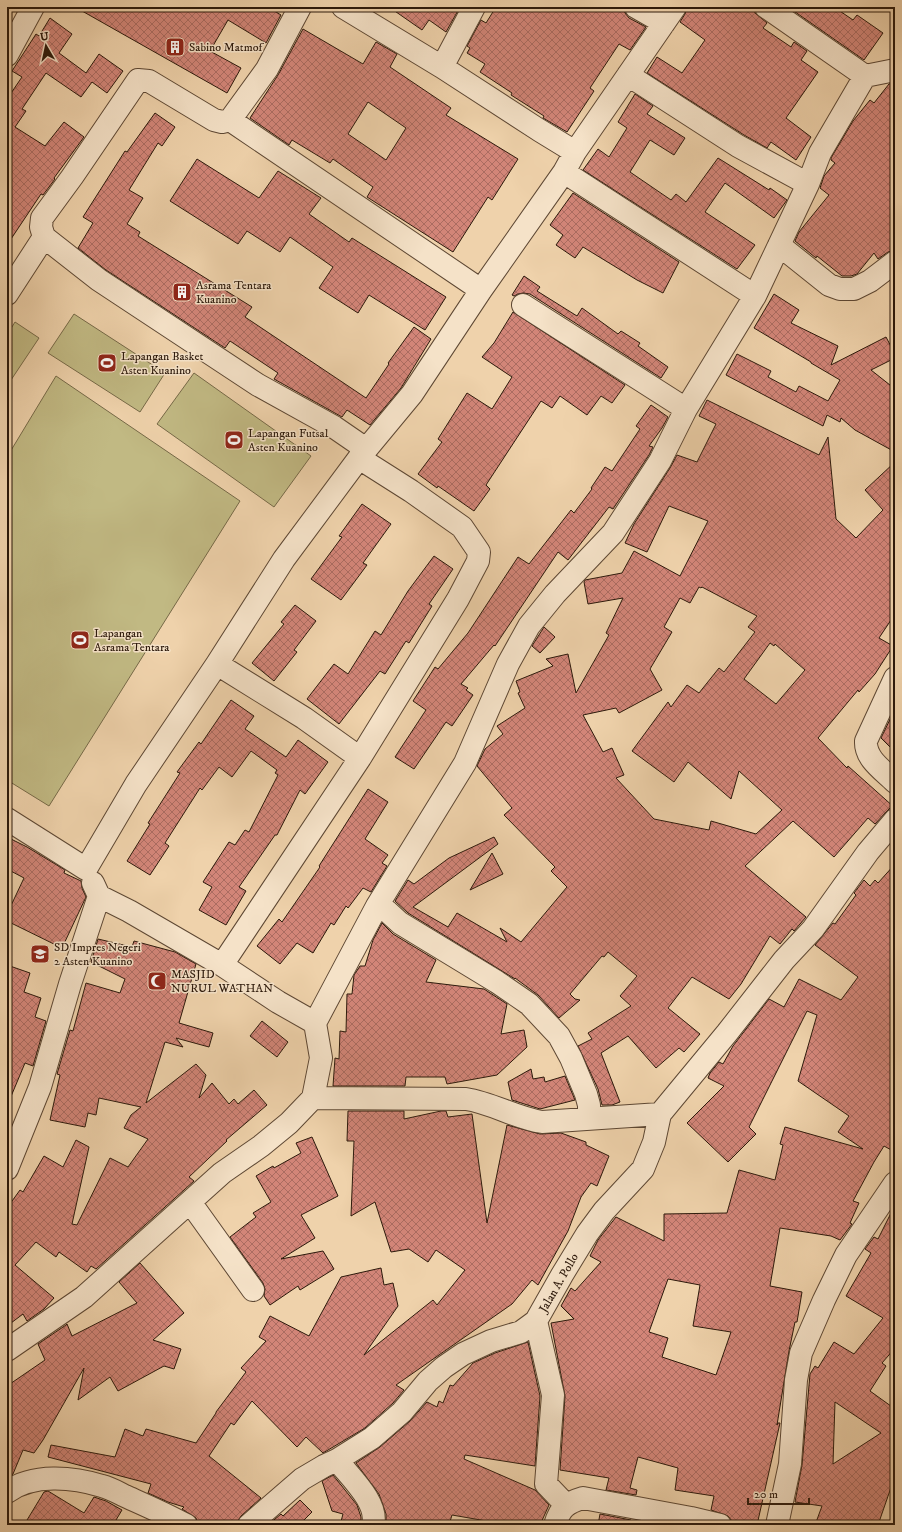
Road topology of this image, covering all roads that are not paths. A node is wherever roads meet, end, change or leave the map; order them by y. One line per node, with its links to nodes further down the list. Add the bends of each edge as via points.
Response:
1 (33, 7): 8 (street)
2 (300, 7): 13 (street, via 267,69)
3 (343, 7): 9 (street)
4 (474, 7): 9 (street)
5 (636, 7): 7 (street)
6 (766, 7): 12 (street)
7 (669, 15): 11 (street)
8 (7, 55)
9 (442, 67): 14 (street)
10 (895, 70): 12 (street)
11 (628, 75): 14 (street); 16 (street, via 738,146)
12 (866, 76): 16 (street, via 820,153)
13 (230, 120): 17 (street, via 214,120 149,81 138,80 42,218); 20 (street)
14 (575, 152): 15 (street)
15 (564, 172): 20 (street); 22 (street)
16 (808, 184): 18 (street)
17 (44, 236): 21 (street); 25 (street, via 99,280 252,381 334,427)
18 (779, 245): 19 (street, via 830,285 840,289 854,288); 22 (street)
19 (895, 262)
20 (481, 290): 25 (street, via 412,394)
21 (7, 294)
22 (755, 296): 24 (street)
23 (523, 305): 24 (street)
24 (686, 409): 34 (street, via 660,461 614,533 555,594 529,626 508,664 465,763)
25 (363, 453): 26 (street, via 284,559); 28 (street, via 462,527 479,552 478,561 458,599)
26 (218, 664): 28 (street, via 304,718); 32 (street, via 136,784)
27 (895, 678): 29 (street, via 866,741 868,756)
28 (360, 758): 35 (street)
29 (895, 782)
30 (7, 819): 32 (street)
31 (895, 820): 38 (street, Jalan A. Pollo, via 868,852 813,929 784,960)
32 (86, 869): 33 (street)
33 (99, 896): 35 (street); 40 (street, via 40,1087)
34 (378, 906): 36 (street); 39 (street, via 400,923 529,1004 559,1036 571,1058 586,1094)
35 (222, 965): 36 (street)
36 (315, 1023): 37 (street, via 321,1058)
37 (313, 1098): 39 (street, via 466,1099 529,1120 542,1122); 42 (street, via 289,1123 222,1173)
38 (660, 1114): 39 (street); 44 (street, Jalan A. Pollo, via 654,1142 643,1169 587,1234)
39 (589, 1118)
40 (7, 1169)
41 (895, 1183): 54 (street, via 846,1255 801,1353 796,1380 790,1464)
42 (190, 1202): 43 (street); 45 (street, via 84,1297)
43 (253, 1290)
44 (536, 1321): 46 (street, Jalan A. Pollo, via 521,1332 491,1341 457,1358 428,1381 402,1412 372,1438); 48 (street, via 552,1394 546,1484)
45 (7, 1350)
46 (337, 1460): 50 (street, Jalan A. Pollo, via 302,1479); 51 (street, via 371,1506 374,1514)
47 (7, 1492): 49 (street, via 14,1487 40,1479 72,1480 102,1486)
48 (566, 1505): 52 (street, via 558,1515); 53 (street, via 583,1498)
49 (186, 1525)
50 (249, 1525)
51 (373, 1525)
52 (556, 1525)
53 (720, 1525)
54 (778, 1525)

